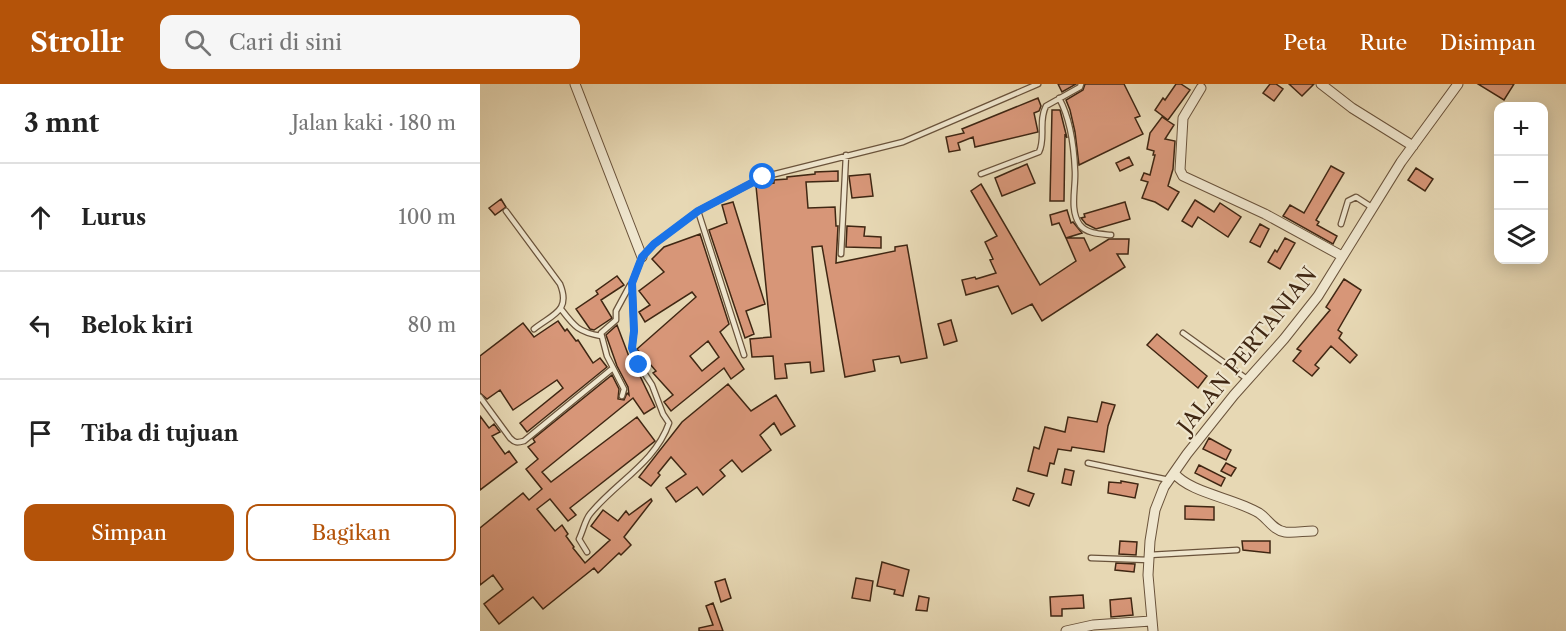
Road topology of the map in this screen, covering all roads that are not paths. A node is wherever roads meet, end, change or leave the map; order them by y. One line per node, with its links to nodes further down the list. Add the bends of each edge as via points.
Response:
1 (575, 84): 18 (street)
2 (1038, 84): 9 (lane, via 903,142)
3 (1081, 84): 7 (lane)
4 (1321, 84): 8 (street)
5 (1458, 84): 8 (street, JALAN PERTANIAN)
6 (1201, 88): 17 (street, via 1183,118 1183,176)
7 (1059, 98): 10 (lane, via 1043,110 1039,152); 15 (lane, via 1066,110 1075,170 1074,211 1084,229)
8 (1413, 146): 11 (street, JALAN PERTANIAN)
9 (846, 155): 13 (lane, via 763,177); 16 (lane)
10 (981, 174)
11 (1373, 208): 14 (lane, via 1356,197 1351,199); 17 (street, JALAN PERTANIAN)
12 (507, 211): 20 (lane, via 560,284 564,297)
13 (698, 211): 18 (lane); 24 (lane)
14 (1341, 224)
15 (1111, 235)
16 (841, 254)
17 (1342, 256): 26 (street, JALAN PERTANIAN, via 1318,297)
18 (642, 257): 19 (lane)
19 (632, 283): 23 (lane, via 616,311 616,320 602,330); 33 (lane, via 632,348 669,423 642,465 588,515 579,539)
20 (561, 309): 21 (lane); 23 (lane, via 582,332)
21 (534, 329)
22 (1183, 333): 26 (lane)
23 (601, 336): 25 (lane)
24 (744, 355)
25 (614, 368): 27 (lane, via 624,389); 28 (lane, via 519,443 510,438)
26 (1247, 379): 30 (street, JALAN PERTANIAN)
27 (622, 396)
28 (480, 397)
29 (1088, 463): 30 (lane)
30 (1171, 476): 31 (street, via 1257,512 1284,532); 35 (street, JALAN PERTANIAN, via 1155,510)
31 (1313, 531)
32 (1237, 550): 35 (lane)
33 (587, 552)
34 (1091, 558): 35 (lane)
35 (1149, 558): 36 (street, JALAN PERTANIAN)
36 (1151, 621): 37 (street); 38 (street, JALAN PERTANIAN)
37 (1066, 631)
38 (1153, 631)

